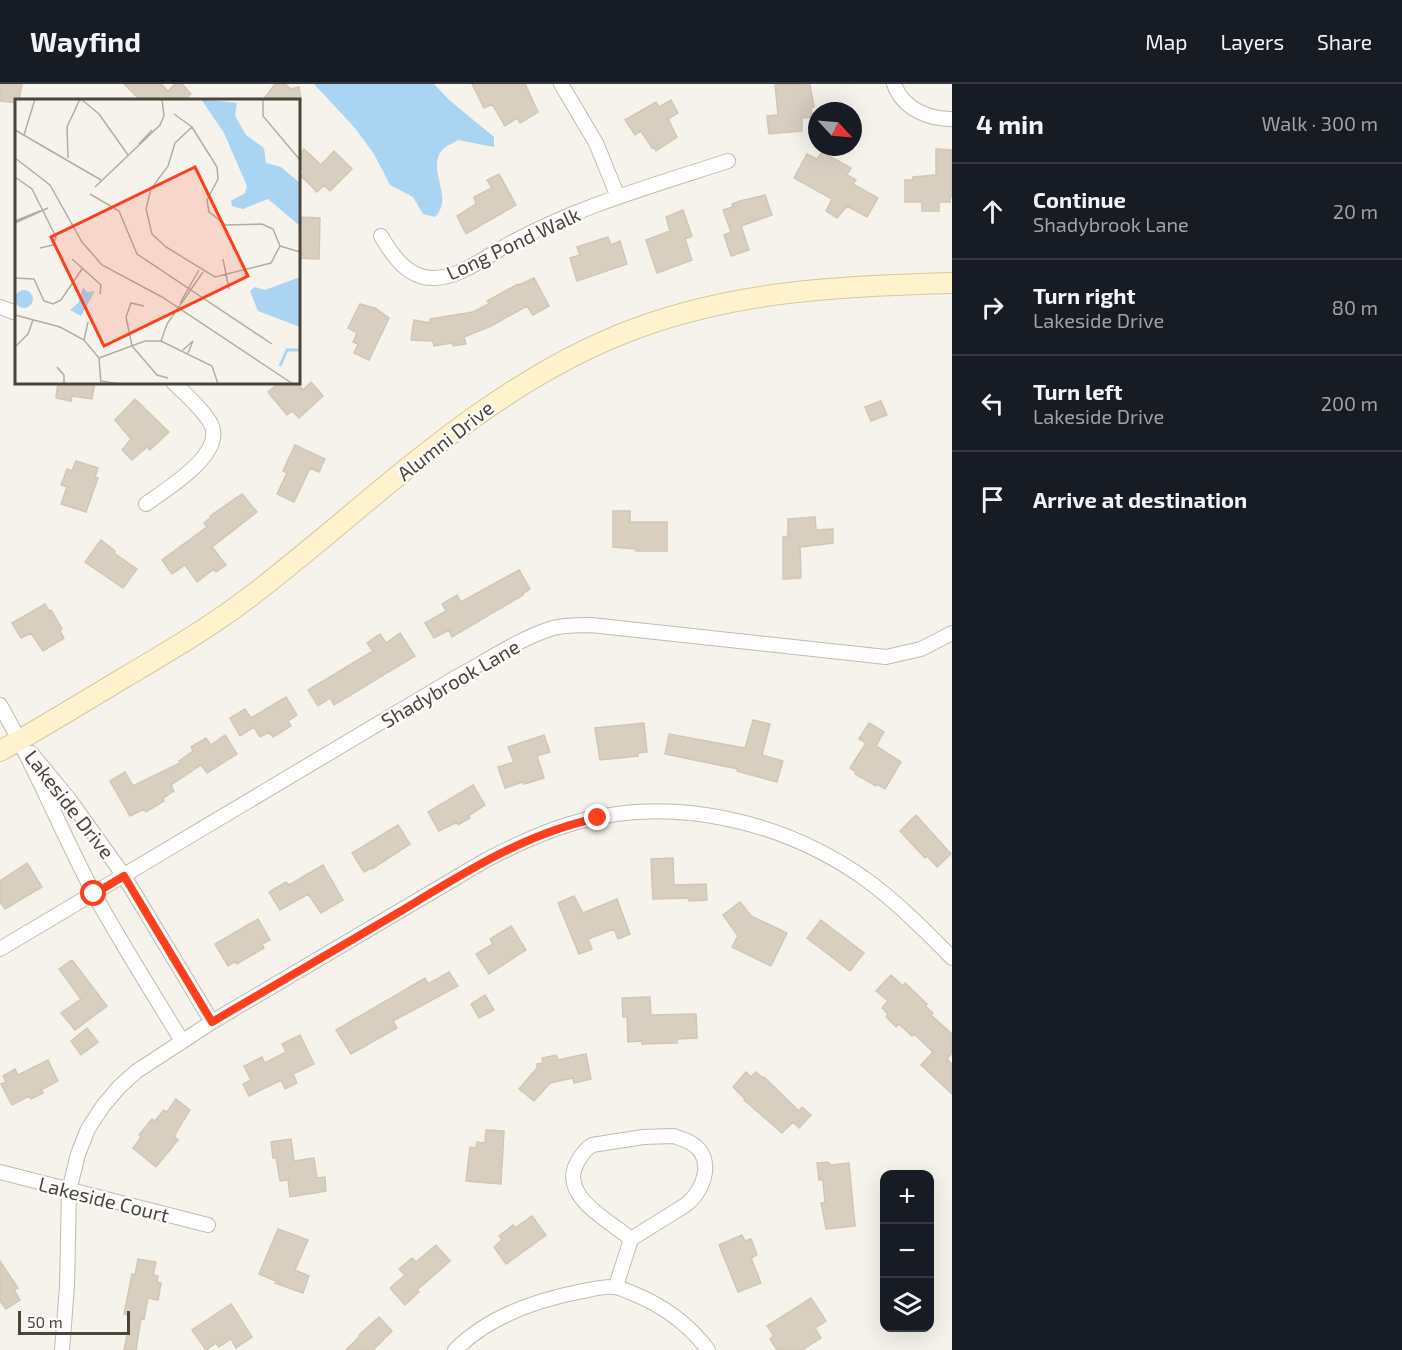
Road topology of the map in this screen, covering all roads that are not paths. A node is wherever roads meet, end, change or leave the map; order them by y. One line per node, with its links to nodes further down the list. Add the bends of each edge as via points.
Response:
1 (561, 84): 5 (street, via 596,143)
2 (894, 84): 3 (street, via 912,108 937,119)
3 (952, 119)
4 (728, 161): 5 (street, Long Pond Walk)
5 (618, 197): 6 (street, Long Pond Walk, via 548,224 444,277 417,275 402,265)
6 (381, 236)
7 (952, 283): 14 (main road, Alumni Drive, via 808,289 757,296 672,316 585,350 535,375 477,413 220,618)
8 (0, 307): 9 (street)
9 (15, 313)
10 (175, 384): 11 (street, via 204,413 212,426 213,439 203,459)
11 (146, 504)
12 (952, 633): 16 (street, Shadybrook Lane, via 921,649 886,657 591,625 554,628 455,678)
13 (0, 705): 14 (street, Lakeside Drive)
14 (20, 740): 15 (main road, Alumni Drive); 16 (street, Lakeside Drive, via 69,799); 17 (street, Lakeside Drive)
15 (0, 751)
16 (124, 876): 17 (street, Shadybrook Lane); 20 (street, Lakeside Drive)
17 (94, 894): 18 (street, Shadybrook Lane); 21 (street, Lakeside Drive)
18 (0, 949)
19 (952, 958): 20 (street, via 868,881 822,853 753,824 708,814 631,814 571,824 514,846)
20 (212, 1022): 21 (street)
21 (182, 1041): 23 (street, via 137,1071 103,1106 78,1154)
22 (0, 1172): 23 (street, Lakeside Court)
23 (69, 1191): 24 (street, Lakeside Court); 27 (street)
24 (208, 1225)
25 (631, 1239): 25 (street, via 699,1191 705,1165 702,1154 690,1143 670,1136 600,1143 586,1149 577,1161 573,1186 581,1199); 26 (street)
26 (616, 1286): 28 (street, via 561,1296 511,1312); 29 (street, via 676,1317)
27 (62, 1350)
28 (455, 1350)
29 (708, 1350)

